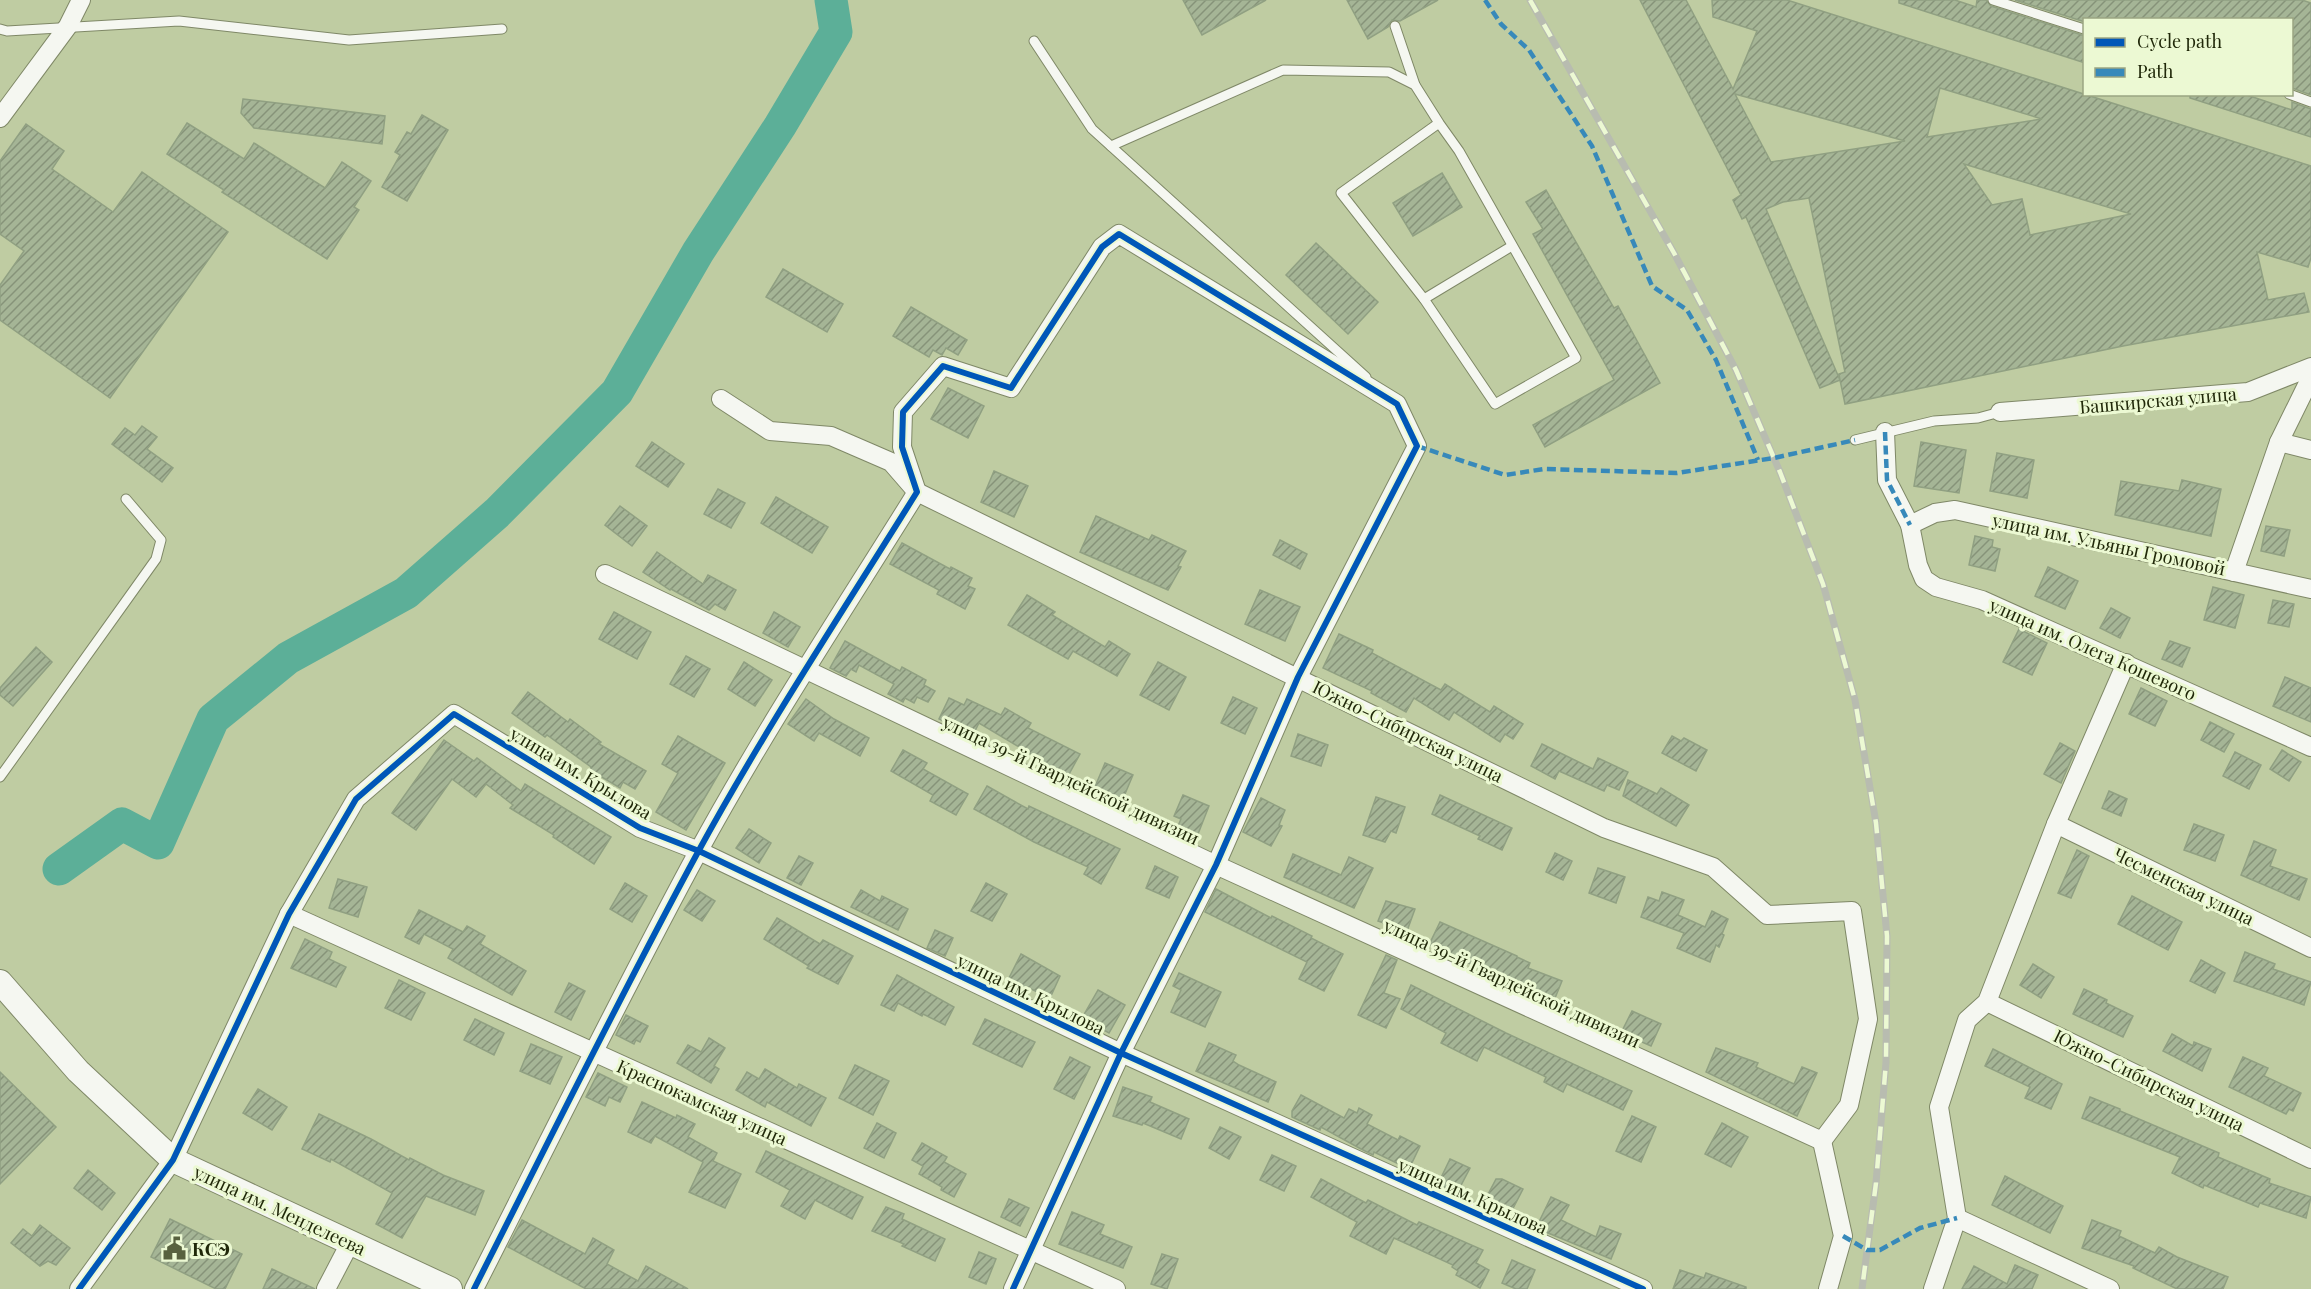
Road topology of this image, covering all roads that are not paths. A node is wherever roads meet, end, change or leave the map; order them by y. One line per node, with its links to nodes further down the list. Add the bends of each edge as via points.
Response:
1 (81, 0): 3 (street)
2 (1993, 0): 5 (lane)
3 (68, 26): 6 (lane); 7 (lane, via 179,21 349,40); 12 (street)
4 (1395, 26): 9 (lane)
5 (2083, 28)
6 (0, 29)
7 (502, 29)
8 (1034, 41): 14 (lane, via 1092,129)
9 (1415, 85): 13 (lane); 14 (lane, via 1389,72 1283,70)
10 (2293, 95): 11 (lane)
11 (2311, 102)
12 (0, 118)
13 (1438, 123): 15 (lane, via 1459,151); 16 (lane, via 1341,193)
14 (1111, 146): 20 (lane)
15 (1512, 246): 16 (lane); 16 (lane, via 1576,358 1495,404)
16 (1424, 299)
17 (2311, 367): 21 (street, Башкирская улица, via 2248,392)
18 (2311, 377): 24 (street)
19 (721, 399): 26 (street, Южно-Сибирская улица, via 770,431 831,436 891,462)
20 (1397, 404): 26 (street, via 1119,234 1102,247 1011,388 943,366 903,412 902,447); 34 (street, via 1417,446)
21 (2000, 412): 22 (lane)
22 (1885, 432): 23 (lane); 28 (street, улица им. Олега Кошевого, via 1887,480)
23 (1855, 440)
24 (2279, 442): 25 (street); 29 (street)
25 (2311, 450)
26 (917, 492): 33 (street); 34 (street, Южно-Сибирская улица)
27 (126, 499): 36 (lane, via 161,540 156,559)
28 (1910, 525): 29 (street, улица им. Ульяны Громовой, via 1935,513 1955,510); 32 (street, улица им. Олега Кошевого, via 1918,565 1924,579 1936,587 1982,600)
29 (2234, 572): 31 (street, улица им. Ульяны Громовой)
30 (605, 574): 33 (street, улица 39-й Гвардейской дивизии)
31 (2311, 589)
32 (2126, 663): 35 (street, улица им. Олега Кошевого); 37 (street)
33 (805, 671): 38 (street); 39 (street, улица 39-й Гвардейской дивизии)
34 (1298, 677): 39 (street); 46 (street, Южно-Сибирская улица, via 1604,828 1713,867 1767,915 1852,911 1868,1019 1849,1105)
35 (2311, 747)
36 (0, 777)
37 (2056, 824): 41 (street, Чесменская улица); 43 (street)
38 (699, 851): 40 (street, улица им. Крылова, via 640,828 454,714 356,799); 44 (street); 45 (street, улица им. Крылова)
39 (1216, 865): 45 (street); 46 (street, улица 39-й Гвардейской дивизии)
40 (289, 914): 44 (street, Краснокамская улица); 48 (street)
41 (2311, 948)
42 (0, 982): 48 (main road, улица им. Менделеева, via 78,1071)
43 (1987, 1002): 47 (street, Южно-Сибирская улица); 49 (street, via 1967,1020 1939,1107)
44 (593, 1052): 51 (street, Краснокамская улица); 55 (street)
45 (1121, 1053): 51 (street); 58 (street, улица им. Крылова)
46 (1822, 1141): 59 (street, via 1843,1236)
47 (2311, 1159)
48 (173, 1160): 50 (main road, улица им. Менделеева); 52 (street)
49 (1957, 1218): 60 (street); 61 (street)
50 (350, 1243): 53 (street); 54 (main road, улица им. Менделеева)
51 (1030, 1250): 56 (street); 57 (street, Краснокамская улица)
52 (79, 1289)
53 (326, 1289)
54 (450, 1289)
55 (474, 1289)
56 (1013, 1289)
57 (1116, 1289)
58 (1643, 1289)
59 (1828, 1289)
60 (1933, 1289)
61 (2110, 1289)

